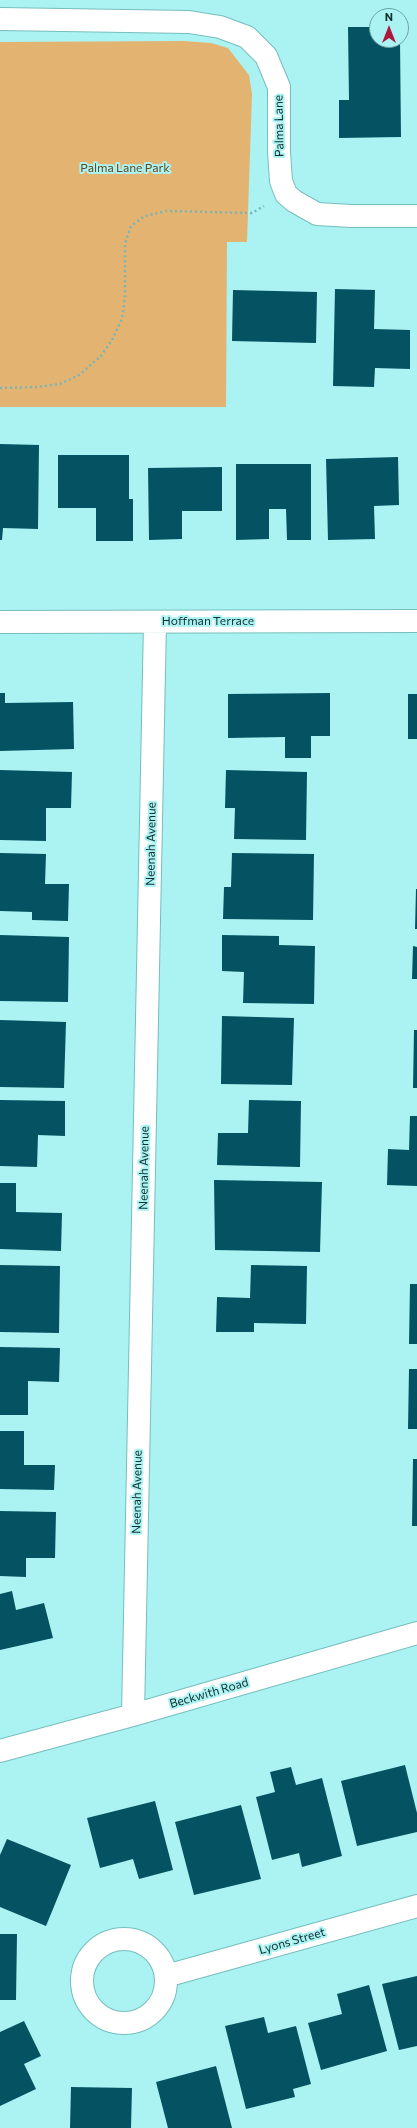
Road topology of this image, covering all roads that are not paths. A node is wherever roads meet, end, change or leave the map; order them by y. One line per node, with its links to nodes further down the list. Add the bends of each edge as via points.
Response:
1 (0, 20): 2 (street, Palma Lane, via 189,22 220,27 247,37 266,56 279,87 279,152 286,194 317,214)
2 (417, 216)
3 (417, 621): 5 (street, Hoffman Terrace)
4 (0, 622): 5 (street, Hoffman Terrace)
5 (155, 622): 7 (street, Neenah Avenue)
6 (417, 1633): 7 (street, Beckwith Road)
7 (133, 1715): 8 (street, Beckwith Road)
8 (0, 1751)
9 (417, 1906): 10 (street, Lyons Street)
10 (166, 1976)

